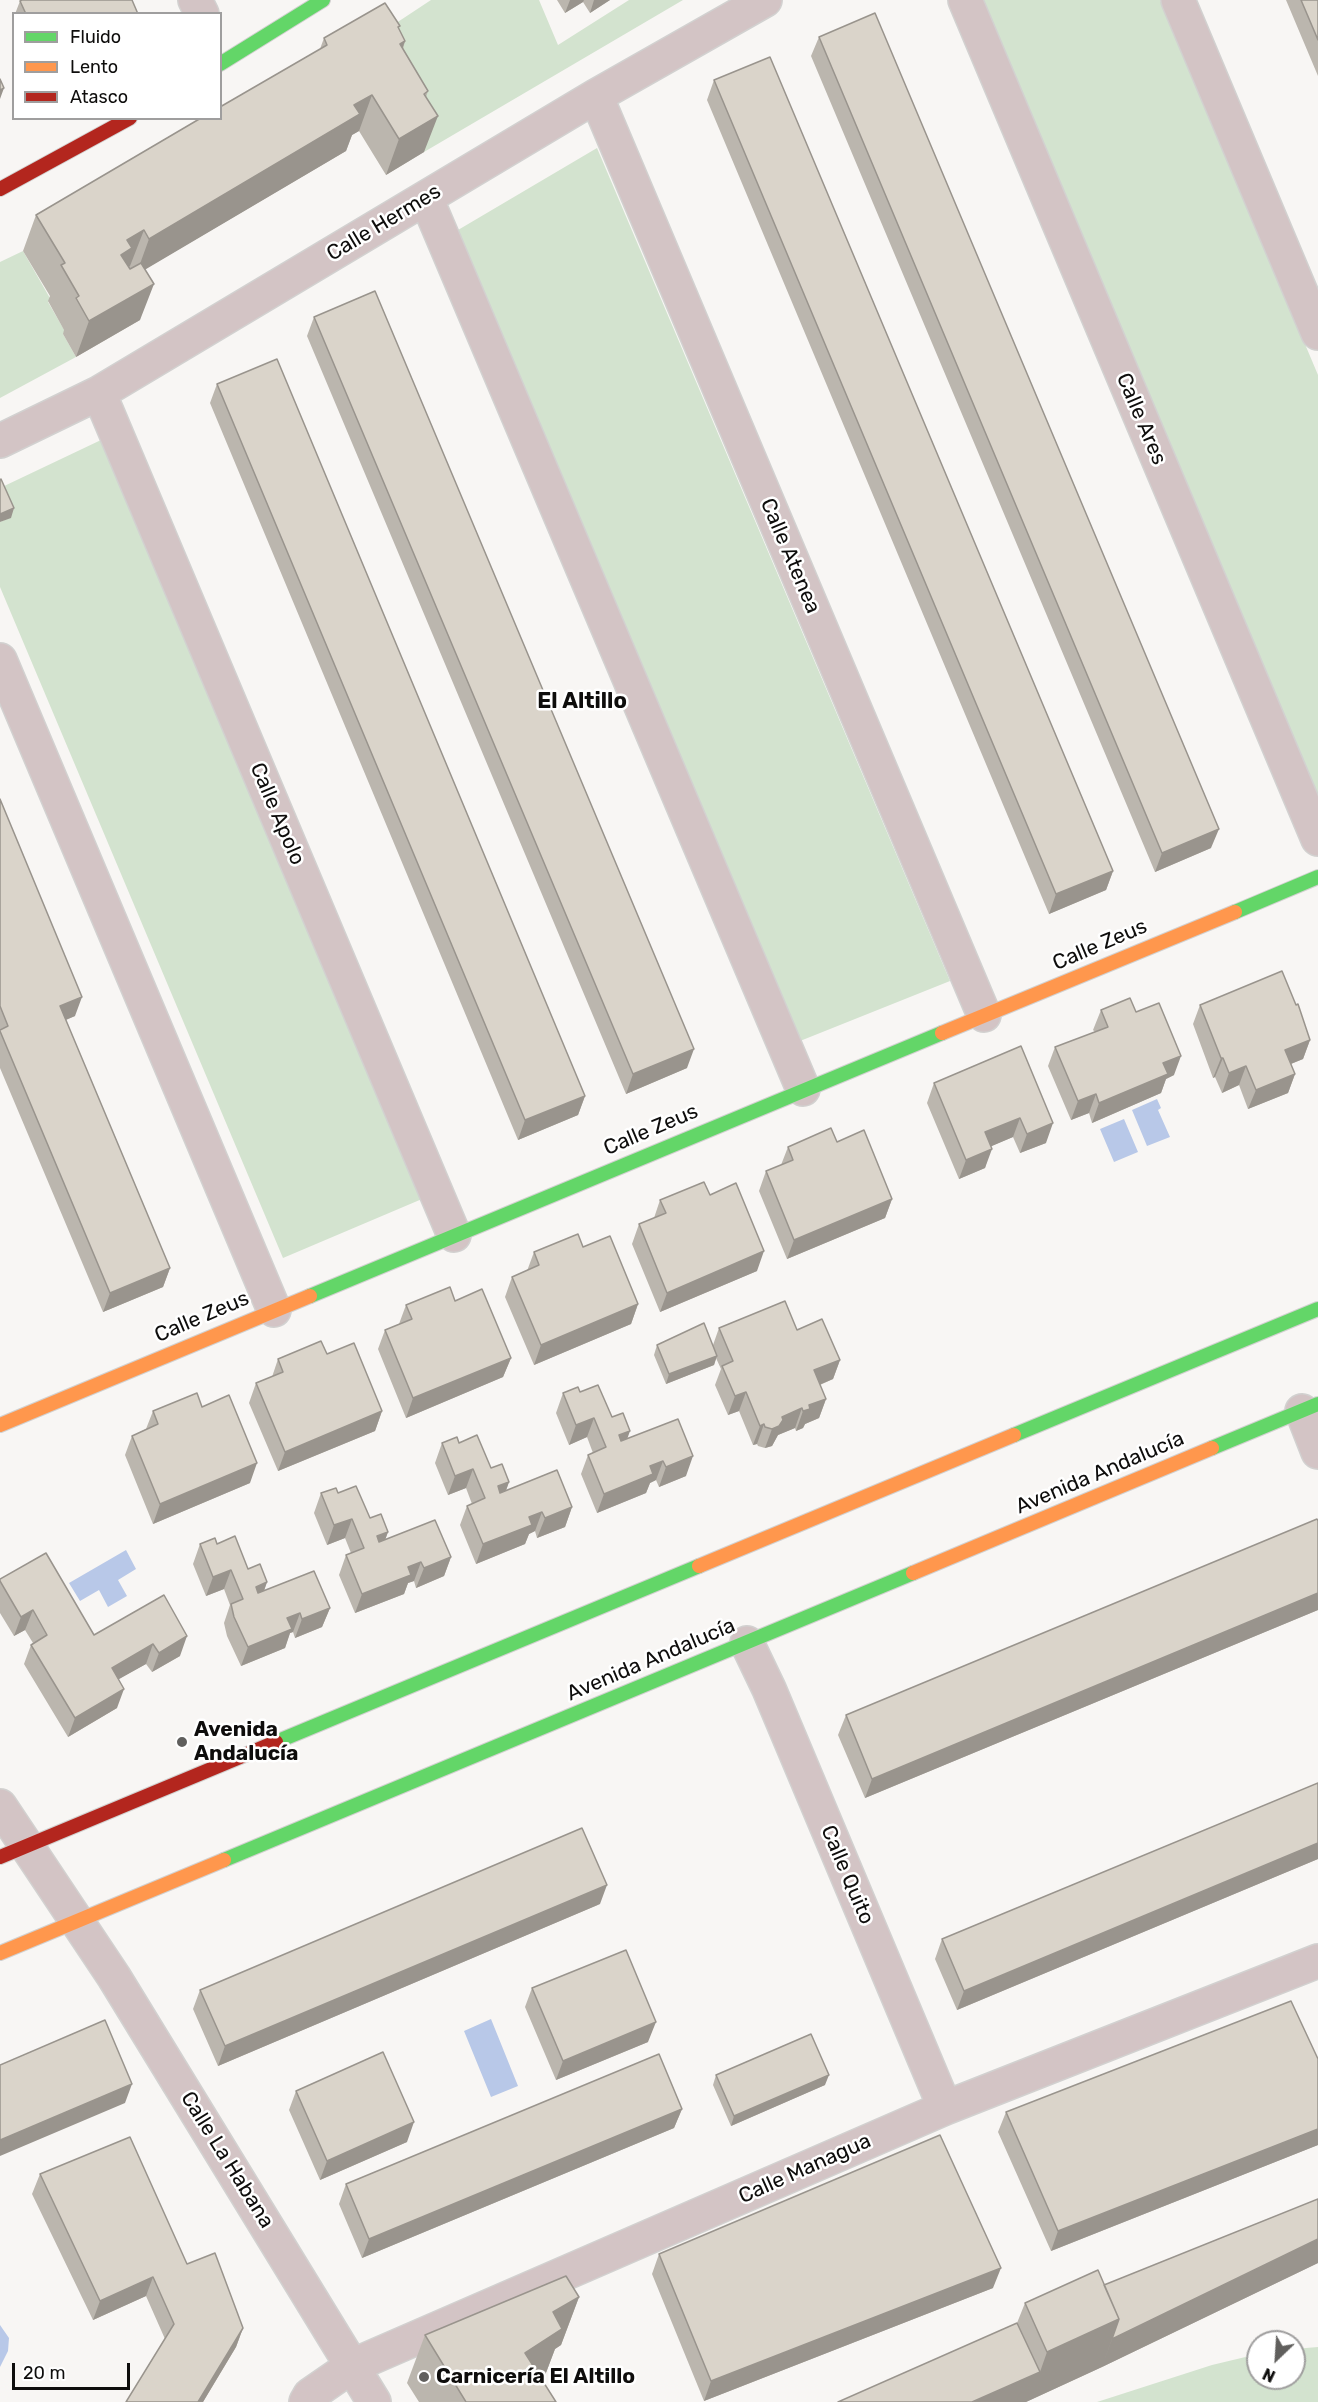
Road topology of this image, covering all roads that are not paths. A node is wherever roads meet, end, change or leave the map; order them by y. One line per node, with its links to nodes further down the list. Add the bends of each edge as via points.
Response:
1 (323, 0): 5 (main road)
2 (765, 0): 6 (street, Calle Hermes)
3 (965, 0): 14 (street, Calle Ares)
4 (1178, 0): 10 (street)
5 (222, 60)
6 (596, 96): 9 (street, Calle Hermes); 16 (street, Calle Atenea)
7 (126, 120): 8 (main road)
8 (0, 189)
9 (426, 198): 11 (street, Calle Hermes); 17 (street)
10 (1318, 333)
11 (99, 393): 12 (street, Calle Hermes); 18 (street, Calle Apolo)
12 (0, 441)
13 (0, 660): 20 (street)
14 (1318, 839)
15 (1318, 877): 16 (main road, Calle Zeus)
16 (984, 1015): 17 (main road, Calle Zeus)
17 (803, 1089): 18 (main road, Calle Zeus)
18 (454, 1235): 20 (main road, Calle Zeus)
19 (1318, 1309): 26 (main road)
20 (274, 1310): 22 (main road, Calle Zeus)
21 (1310, 1408): 23 (street); 24 (main road, Avenida Andalucía)
22 (0, 1425)
23 (1318, 1452)
24 (747, 1643): 27 (main road, Avenida Andalucía); 30 (street, Calle Quito)
25 (0, 1806): 26 (street, Calle La Habana)
26 (14, 1852): 27 (street, Calle La Habana)
27 (77, 1920): 28 (main road, Avenida Andalucía); 31 (street, Calle La Habana)
28 (0, 1953)
29 (1318, 1961): 30 (street, Calle Managua)
30 (945, 2108): 31 (street, Calle Managua)
31 (352, 2366): 32 (street, Calle Managua, via 310,2395); 33 (street, Calle La Habana)
32 (306, 2402)
33 (374, 2402)

